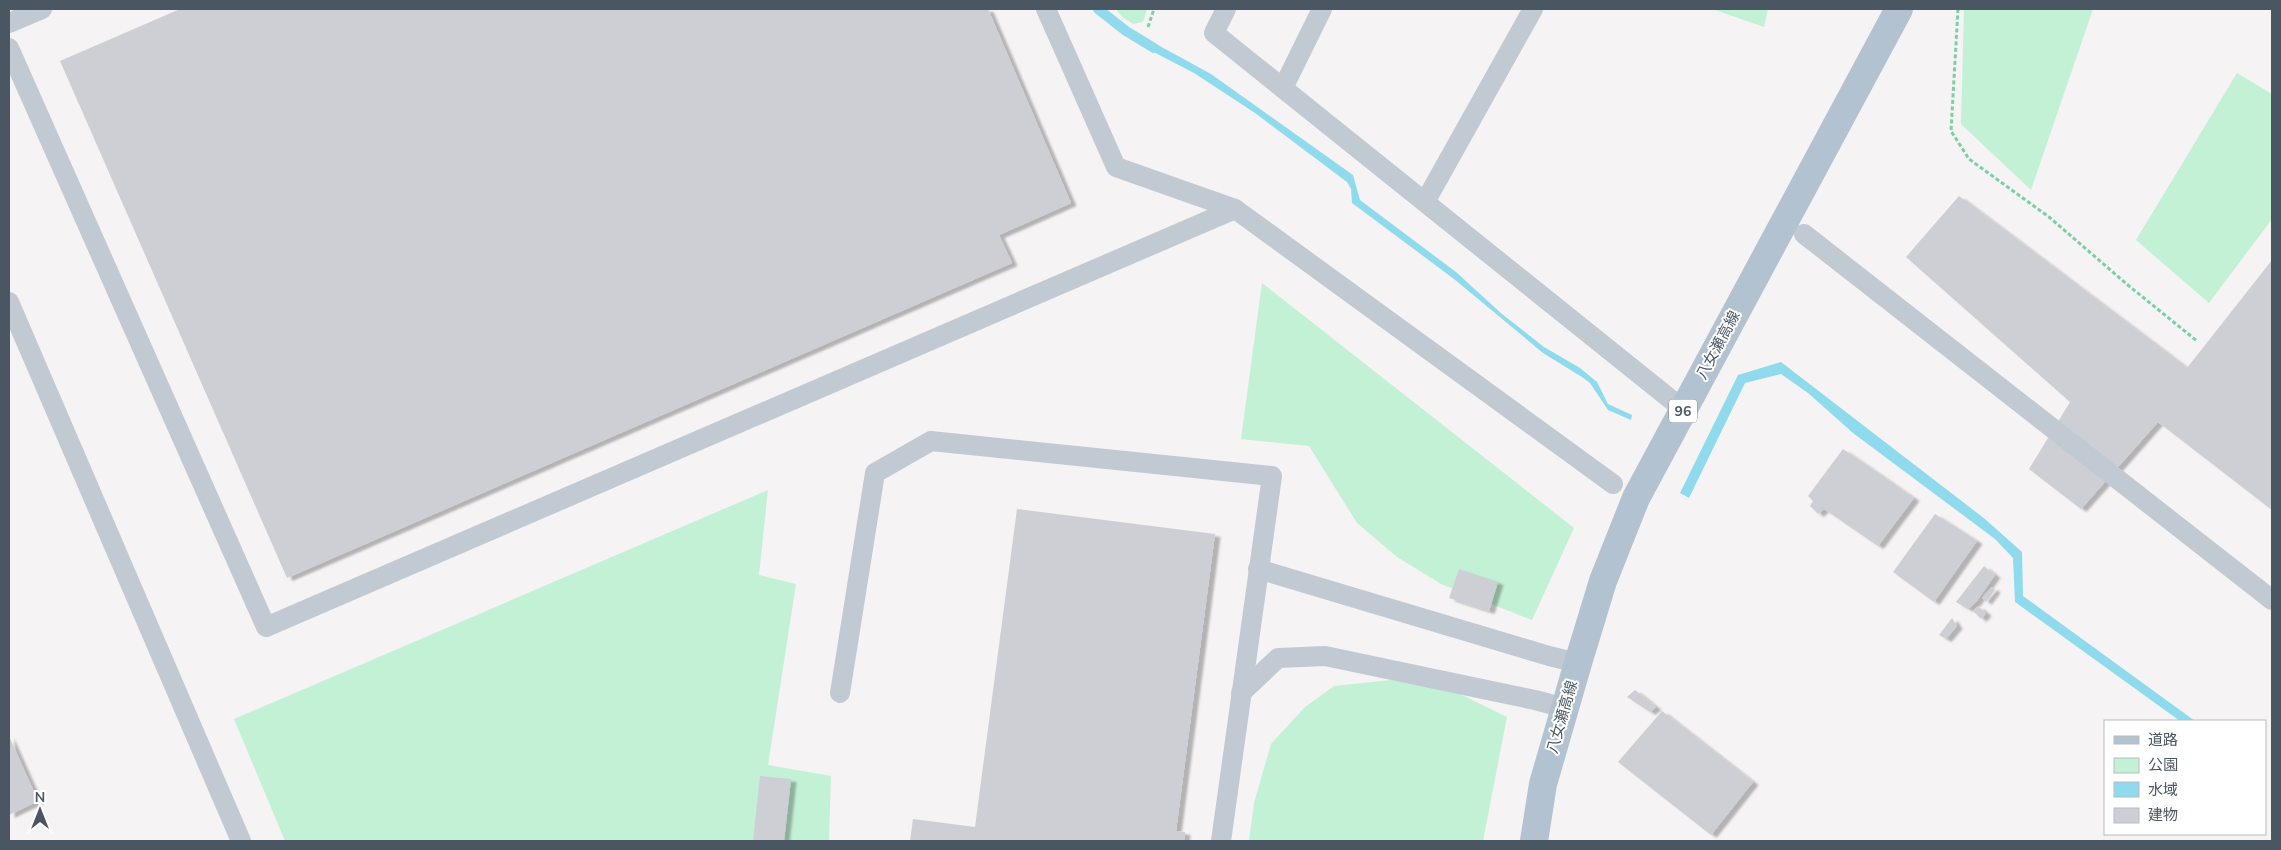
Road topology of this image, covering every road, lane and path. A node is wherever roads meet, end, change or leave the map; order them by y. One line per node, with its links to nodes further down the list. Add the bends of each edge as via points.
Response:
1 (42, 9): 9 (lane)
2 (1046, 9): 14 (lane, via 1116,166)
3 (1154, 9): 10 (path)
4 (1226, 9): 12 (lane, via 1214,33)
5 (1322, 9): 12 (lane)
6 (1533, 9): 13 (lane)
7 (1899, 9): 18 (main road, 八女瀬高線 / 96)
8 (1958, 9): 17 (path, via 1951,131 1969,159 2049,217)
9 (9, 23)
10 (1148, 27)
11 (9, 48): 14 (lane, via 266,627)
12 (1283, 88): 13 (lane)
13 (1425, 202): 18 (lane)
14 (1236, 210): 19 (lane)
15 (1804, 234): 21 (lane)
16 (9, 302): 26 (lane)
17 (2197, 340)
18 (1684, 410): 22 (main road, 八女瀬高線 / 96, via 1636,498 1603,581)
19 (1613, 484)
20 (1258, 568): 22 (lane); 23 (lane, via 1272,476 931,441 875,473); 24 (lane)
21 (2272, 600)
22 (1578, 663): 25 (main road, 八女瀬高線 / 96)
23 (840, 693)
24 (1241, 693): 25 (lane, via 1278,658 1325,656); 27 (lane)
25 (1565, 708): 28 (main road, 八女瀬高線 / 96, via 1543,784)
26 (240, 841)
27 (1220, 841)
28 (1534, 841)

